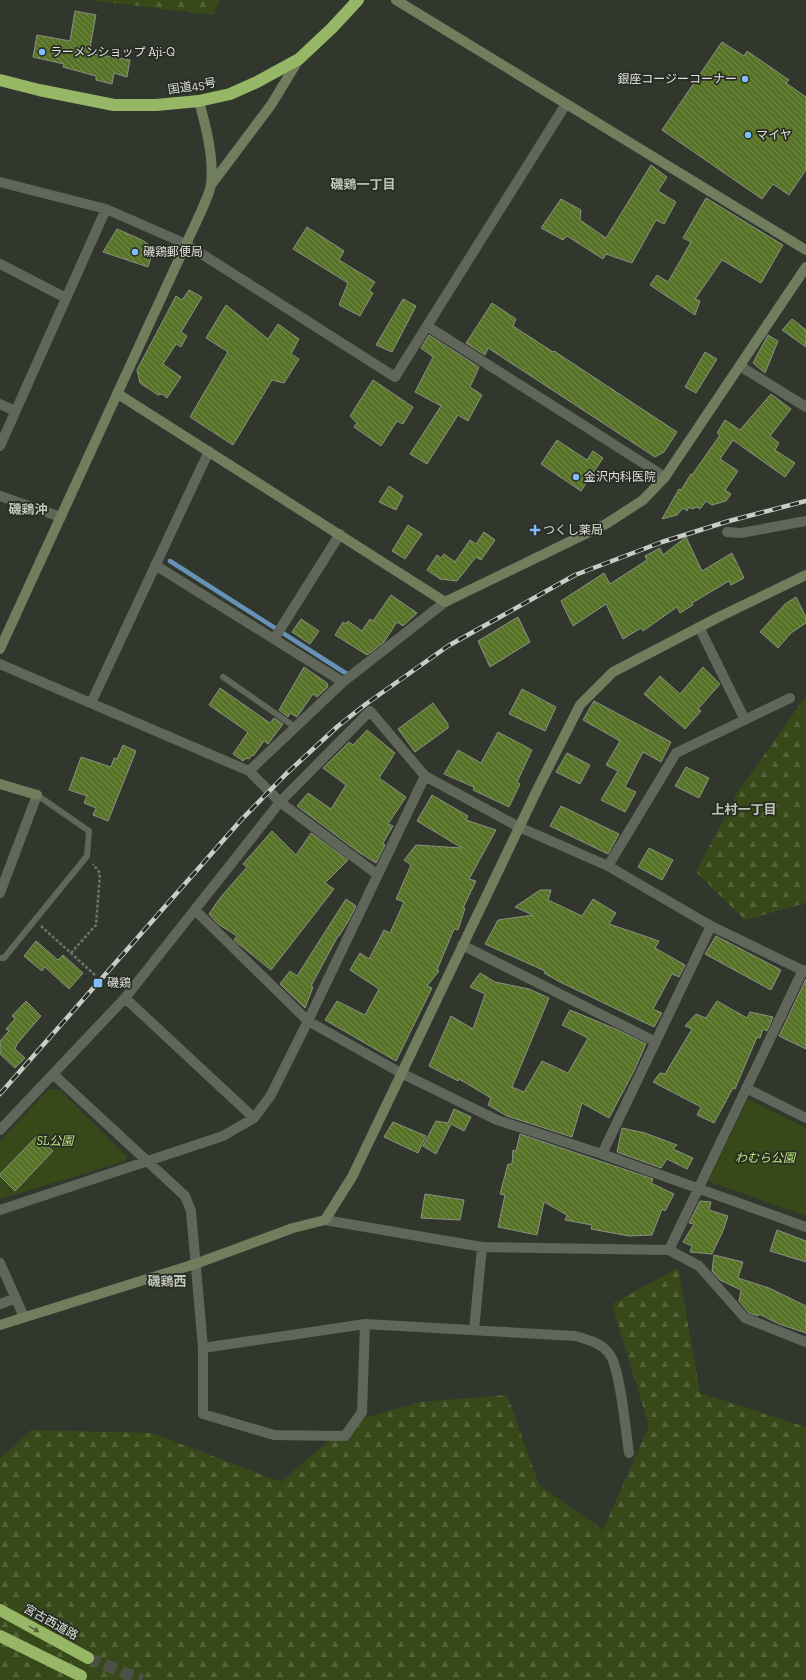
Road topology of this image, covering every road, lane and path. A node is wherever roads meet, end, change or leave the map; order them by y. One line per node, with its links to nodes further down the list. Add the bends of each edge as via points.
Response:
1 (358, 0): 3 (highway, 国道45号)
2 (396, 0): 6 (street)
3 (299, 59): 5 (highway, 国道45号, via 230,94); 8 (street, via 271,105)
4 (0, 80): 5 (highway, 国道45号, via 114,105 156,106)
5 (199, 101): 8 (street, via 210,154)
6 (566, 104): 11 (street); 15 (street)
7 (0, 182): 9 (street)
8 (211, 185): 10 (street)
9 (106, 209): 10 (street); 14 (street)
10 (186, 244): 15 (street, via 395,377); 17 (street)
11 (806, 250)
12 (0, 264): 14 (street)
13 (806, 267): 16 (street)
14 (66, 298): 20 (street)
15 (427, 326): 23 (street)
16 (740, 366): 19 (street); 23 (street)
17 (118, 394): 22 (street); 25 (street)
18 (0, 404): 20 (street)
19 (806, 406)
20 (16, 411): 21 (street)
21 (0, 446)
22 (209, 451): 28 (street); 29 (street)
23 (666, 477): 31 (street, via 643,500 606,524)
24 (0, 496): 25 (street)
25 (61, 517): 34 (street)
26 (806, 521): 27 (street, via 741,533)
27 (727, 532)
28 (340, 534): 31 (street); 33 (street)
29 (155, 565): 33 (street); 39 (street)
30 (806, 575): 32 (street)
31 (445, 602): 37 (street)
32 (699, 628): 40 (street); 47 (street, via 613,672 580,705)
33 (274, 639): 37 (street)
34 (0, 649)
35 (0, 664): 39 (street)
36 (223, 677): 41 (lane)
37 (342, 682): 41 (street)
38 (790, 698): 40 (street)
39 (91, 703): 42 (street)
40 (745, 720): 49 (street, via 676,753)
41 (296, 727): 42 (street)
42 (249, 771): 46 (street)
43 (425, 776): 46 (street, via 370,711); 47 (street); 50 (street)
44 (0, 784): 45 (street)
45 (37, 795): 48 (lane, via 89,831); 51 (street)
46 (280, 802): 50 (street); 52 (street)
47 (519, 827): 49 (street); 55 (street)
48 (87, 856): 53 (lane); 56 (path, via 100,873 96,925)
49 (608, 866): 54 (street)
50 (378, 875): 61 (street)
51 (0, 893)
52 (195, 910): 60 (street); 61 (street)
53 (35, 920): 56 (path); 57 (lane, via 4,958)
54 (711, 926): 58 (street); 62 (street)
55 (462, 944): 62 (street); 63 (street)
56 (71, 953): 59 (path)
57 (0, 958)
58 (804, 971): 65 (street)
59 (95, 976)
60 (125, 998): 64 (street); 66 (street)
61 (308, 1021): 63 (street); 66 (street, via 271,1095)
62 (656, 1042): 69 (street)
63 (401, 1073): 69 (street, via 497,1120); 73 (street, via 352,1177)
64 (54, 1075): 68 (street); 70 (street)
65 (746, 1088): 67 (street); 71 (street)
66 (254, 1118): 70 (street, via 223,1136)
67 (806, 1118)
68 (0, 1130)
69 (602, 1154): 71 (street)
70 (147, 1160): 72 (street); 78 (street, via 185,1196 191,1211)
71 (698, 1189): 74 (street); 76 (street)
72 (0, 1210)
73 (325, 1220): 75 (street); 78 (street, via 293,1228)
74 (806, 1227)
75 (482, 1247): 76 (street); 84 (street)
76 (669, 1250): 85 (street, via 699,1266 745,1318)
77 (0, 1263): 79 (street)
78 (196, 1264): 81 (street); 86 (street)
79 (16, 1298): 80 (street); 81 (street)
80 (0, 1304)
81 (24, 1317): 83 (street)
82 (365, 1324): 84 (street); 86 (street); 86 (street, via 362,1412 345,1436 274,1435 203,1414)
83 (0, 1325)
84 (474, 1330): 87 (street, via 576,1336 596,1342 611,1355 617,1374)
85 (806, 1342)
86 (203, 1348)
87 (630, 1453)
88 (0, 1610): 90 (highway, 宮古西道路, one-way to 90)
89 (0, 1636): 91 (highway)
90 (88, 1658)
91 (81, 1676)

